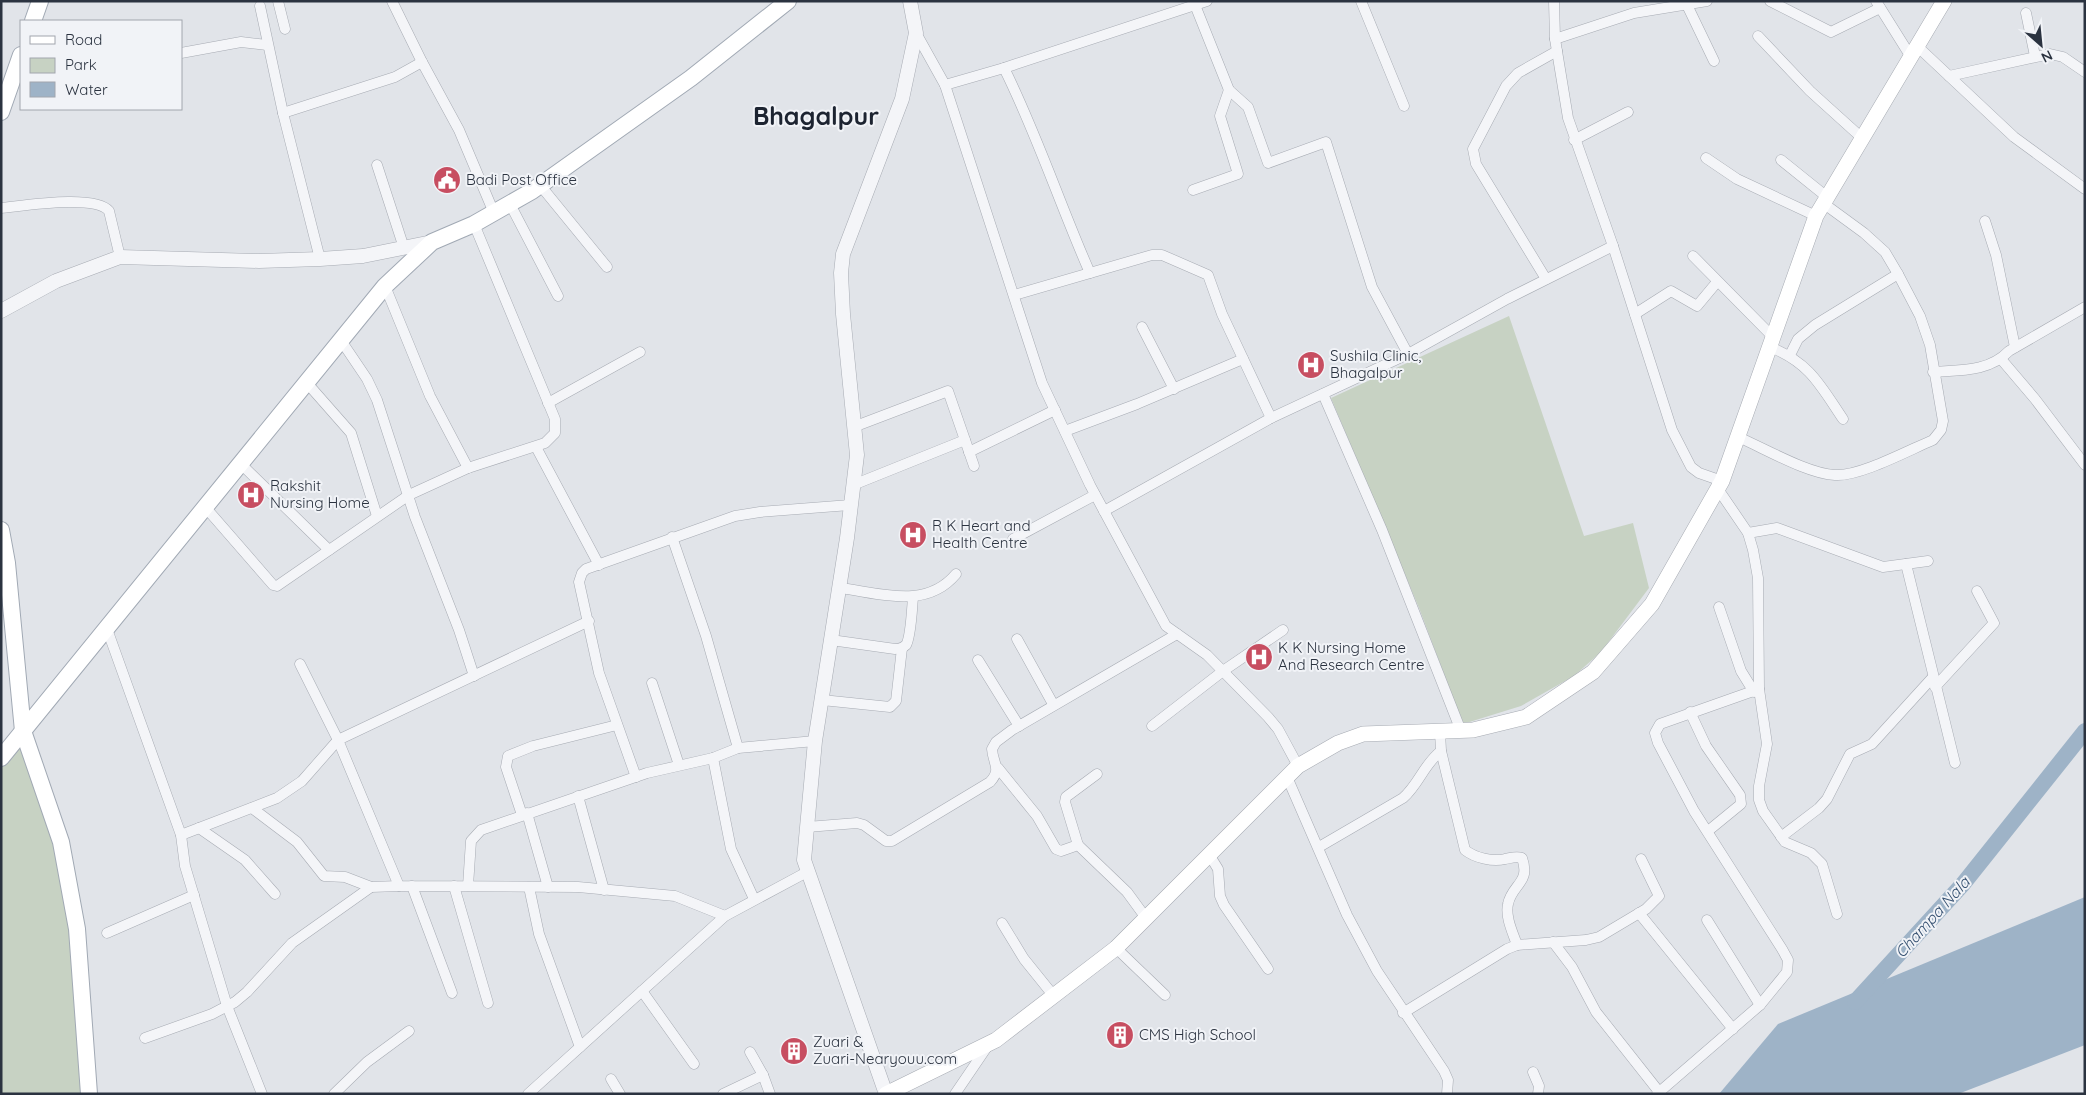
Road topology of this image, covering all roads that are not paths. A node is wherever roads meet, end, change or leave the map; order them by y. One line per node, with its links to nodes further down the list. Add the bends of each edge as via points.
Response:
1 (40, 1): 17 (main road)
2 (278, 1): 18 (street)
3 (392, 1): 29 (street)
4 (788, 1): 44 (main road, via 691,78)
5 (1207, 1): 13 (street)
6 (1361, 1): 35 (street)
7 (1554, 1): 21 (street)
8 (1707, 1): 14 (street)
9 (1770, 1): 12 (street, via 1831,32)
10 (1944, 1): 24 (main road)
11 (910, 3): 19 (street)
12 (1878, 4): 24 (street)
13 (1195, 5): 30 (street); 34 (street)
14 (1687, 5): 21 (street, via 1634,13); 28 (street)
15 (260, 6): 22 (street)
16 (2026, 13): 26 (street)
17 (33, 20)
18 (285, 29)
19 (916, 33): 33 (street); 87 (street, via 902,99 843,254 843,314)
20 (1758, 36): 39 (street, via 1810,91)
21 (1555, 39): 23 (street)
22 (267, 45): 25 (street, via 241,42); 38 (street)
23 (1557, 51): 40 (street); 62 (street, via 1518,72 1506,86 1472,148 1476,164)
24 (1914, 51): 32 (street); 39 (main road)
25 (182, 53)
26 (2035, 56): 31 (street, via 2063,56); 32 (street)
27 (20, 58): 36 (main road)
28 (1714, 60)
29 (422, 62): 38 (street, via 395,77); 50 (street, via 459,130)
30 (1004, 68): 33 (street); 60 (street)
31 (2085, 72)
32 (1949, 76): 45 (street, via 2014,137)
33 (945, 85): 65 (street)
34 (1229, 90): 46 (street, via 1220,116 1238,174); 75 (street, via 1248,107 1268,163 1326,142 1372,287)
35 (1404, 106)
36 (1, 112)
37 (1628, 112): 40 (street)
38 (283, 113): 58 (street)
39 (1862, 138): 48 (main road)
40 (1574, 140): 54 (street)
41 (1706, 158): 48 (street, via 1737,180)
42 (1781, 160): 48 (street)
43 (377, 165): 55 (street)
44 (540, 185): 47 (main road); 59 (street)
45 (2085, 188)
46 (1193, 190)
47 (510, 204): 50 (main road); 66 (street)
48 (1822, 206): 61 (street, via 1864,233 1885,252); 72 (main road)
49 (1, 208): 57 (street, via 49,203 105,206)
50 (494, 213): 52 (main road)
51 (1985, 221): 73 (street, via 1996,254)
52 (474, 224): 53 (main road); 83 (street)
53 (432, 242): 55 (street); 64 (main road)
54 (1613, 246): 62 (street); 69 (street)
55 (404, 248): 58 (street, via 363,256)
56 (1693, 256): 63 (street)
57 (120, 257): 58 (street, via 259,261); 68 (street, via 56,281)
58 (320, 259)
59 (606, 266)
60 (1090, 273): 65 (street); 77 (street, via 1162,255 1208,275)
61 (1898, 274): 76 (street, via 1815,325 1798,339); 79 (street, via 1920,316 1930,345)
62 (1546, 279): 75 (street)
63 (1717, 282): 69 (street, via 1697,306 1671,291); 72 (street)
64 (385, 286): 71 (main road); 96 (street, via 430,396)
65 (1014, 295): 84 (street, via 1042,383)
66 (558, 296)
67 (2085, 307): 73 (street)
68 (1, 311)
69 (1634, 314): 98 (street, via 1672,430 1684,456 1691,467)
70 (1142, 328): 81 (street)
71 (340, 339): 80 (main road); 99 (street, via 373,390)
72 (1771, 342): 76 (street); 89 (main road)
73 (2015, 347): 78 (street)
74 (640, 352): 83 (street)
75 (1408, 354): 82 (street)
76 (1790, 355): 86 (street, via 1814,377)
77 (1243, 359): 81 (street); 85 (street)
78 (2001, 359): 79 (street, via 1978,368); 94 (street)
79 (1933, 372): 89 (street, via 1943,421 1941,430 1932,440 1855,472 1837,476 1820,474)
80 (307, 384): 93 (main road); 104 (street, via 351,433)
81 (1174, 389): 88 (street)
82 (1323, 394): 85 (street); 138 (street, via 1382,530)
83 (548, 403): 91 (street, via 555,419 554,433 551,439)
84 (1055, 410): 88 (street); 92 (street)
85 (1270, 418): 103 (street)
86 (1843, 419)
87 (856, 426): 90 (street, via 948,391); 97 (street)
88 (1064, 430): 100 (street)
89 (1738, 436): 98 (main road)
90 (965, 440): 92 (street); 97 (street)
91 (536, 447): 96 (street); 111 (street)
92 (969, 452): 95 (street)
93 (241, 464): 102 (main road); 109 (street)
94 (2085, 465)
95 (974, 466)
96 (468, 468): 99 (street)
97 (853, 485): 101 (street)
98 (1720, 485): 106 (street); 138 (main road, via 1652,604 1593,672 1526,717)
99 (409, 495): 104 (street); 128 (street)
100 (1095, 495): 103 (street); 108 (street)
101 (850, 505): 107 (street, via 735,516); 114 (street)
102 (206, 508): 109 (street, via 273,585 282,585); 119 (main road)
103 (1104, 511): 121 (street, via 1166,626)
104 (377, 516): 109 (street)
105 (1, 530): 139 (main road)
106 (1748, 533): 112 (street, via 1776,528 1873,565); 131 (street, via 1758,578)
107 (672, 538): 111 (street); 143 (street, via 706,636)
108 (1013, 539)
109 (329, 550)
110 (1928, 561): 112 (street)
111 (599, 564): 118 (street, via 586,569 580,578)
112 (1906, 564): 129 (street)
113 (956, 574): 116 (street, via 929,594)
114 (840, 588): 116 (street); 123 (street)
115 (1977, 591): 129 (street, via 1994,623)
116 (914, 597): 124 (street, via 908,636)
117 (1719, 607): 131 (street, via 1741,671)
118 (589, 621): 128 (street); 135 (street, via 599,673)
119 (107, 629): 139 (main road); 160 (street)
120 (1282, 630): 127 (street)
121 (1177, 634): 127 (street); 133 (street)
122 (1017, 639): 133 (street)
123 (831, 640): 124 (street); 132 (street)
124 (902, 648): 132 (street, via 896,701 890,707)
125 (978, 660): 136 (street)
126 (300, 664): 141 (street)
127 (1223, 671): 137 (street); 149 (street, via 1278,729)
128 (474, 676): 141 (street)
129 (1934, 682): 147 (street); 161 (street, via 1872,744 1850,754 1827,799)
130 (652, 683): 148 (street)
131 (1756, 690): 134 (street); 161 (street, via 1767,744 1759,800 1762,811)
132 (822, 700): 142 (street)
133 (1053, 704): 136 (street)
134 (1690, 712): 159 (street, via 1706,746 1740,795 1741,804); 159 (street, via 1660,724 1655,733 1694,811)
135 (617, 725): 152 (street); 156 (street, via 533,746 508,756 506,767)
136 (1019, 726): 150 (street, via 996,742 992,749)
137 (1152, 726)
138 (1461, 731): 140 (main road)
139 (23, 732): 145 (main road); 209 (main road, via 61,842 77,930)
140 (1440, 732): 144 (street); 149 (main road, via 1363,734 1338,743)
141 (338, 740): 155 (street, via 302,781 277,798); 167 (street)
142 (816, 741): 143 (street); 157 (street)
143 (738, 748): 146 (street)
144 (1441, 751): 163 (street, via 1431,759 1414,789 1403,798); 186 (street, via 1466,850 1494,860 1522,858 1524,876 1512,892 1507,911)
145 (1, 758)
146 (713, 758): 148 (street); 177 (street, via 731,849)
147 (1955, 763)
148 (679, 765): 152 (street)
149 (1298, 766): 153 (main road)
150 (998, 768): 157 (street, via 990,782 892,841 886,841 856,823); 162 (street, via 1037,816 1056,848 1061,851)
151 (1097, 774): 162 (street, via 1066,797)
152 (636, 777): 154 (street)
153 (1287, 777): 163 (street); 164 (main road)
154 (578, 796): 156 (street); 174 (street)
155 (252, 808): 158 (street); 171 (street, via 296,842 324,876 345,877)
156 (524, 814): 170 (street, via 473,836); 173 (street)
157 (807, 827): 166 (street, via 804,860)
158 (199, 828): 160 (street); 175 (street, via 246,860)
159 (1708, 831): 194 (street, via 1788,960 1787,972)
160 (181, 835): 176 (street, via 185,866)
161 (1781, 837): 179 (street, via 1796,849 1811,853 1822,864)
162 (1078, 845): 181 (street, via 1127,892)
163 (1319, 847): 196 (street, via 1347,915)
164 (1210, 856): 181 (main road); 188 (street, via 1218,869 1220,896)
165 (1641, 859): 178 (street, via 1659,896)
166 (807, 872): 177 (street); 215 (street)
167 (400, 886): 168 (street); 171 (street)
168 (412, 886): 169 (street); 190 (street)
169 (454, 886): 170 (street); 193 (street)
170 (468, 886): 172 (street)
171 (371, 887): 195 (street, via 292,943 247,992)
172 (529, 887): 173 (street); 201 (street, via 539,934)
173 (548, 887): 174 (street)
174 (604, 890): 180 (street, via 674,896)
175 (275, 894)
176 (194, 895): 184 (street); 195 (street)
177 (754, 899): 180 (street)
178 (1639, 913): 185 (street, via 1598,937); 197 (street)
179 (1837, 914)
180 (726, 916): 189 (street)
181 (1146, 918): 187 (main road)
182 (1707, 920): 194 (street)
183 (1002, 923): 191 (street, via 1024,959)
184 (107, 933)
185 (1553, 942): 186 (street); 208 (street, via 1572,966 1596,1012)
186 (1517, 945): 196 (street, via 1496,954)
187 (1116, 948): 191 (main road); 192 (street)
188 (1268, 969)
189 (642, 991): 201 (street); 203 (street)
190 (452, 993)
191 (1054, 995): 200 (main road)
192 (1165, 995)
193 (488, 1003)
194 (1760, 1005): 197 (street)
195 (227, 1006): 199 (street); 210 (street)
196 (1403, 1013): 217 (street, via 1444,1071 1448,1080)
197 (1733, 1029): 208 (street)
198 (409, 1031): 211 (street, via 367,1062)
199 (145, 1038)
200 (989, 1044): 215 (main road); 216 (street)
201 (580, 1047): 207 (street)
202 (750, 1052): 205 (street)
203 (694, 1064)
204 (1533, 1072): 218 (street, via 1539,1086)
205 (763, 1075): 213 (street); 214 (street)
206 (612, 1079): 212 (street)
207 (531, 1093)
208 (1658, 1093)
209 (89, 1094)
210 (262, 1094)
211 (334, 1094)
212 (620, 1094)
213 (723, 1094)
214 (770, 1094)
215 (886, 1094)
216 (955, 1094)
217 (1447, 1094)
218 (1538, 1094)

